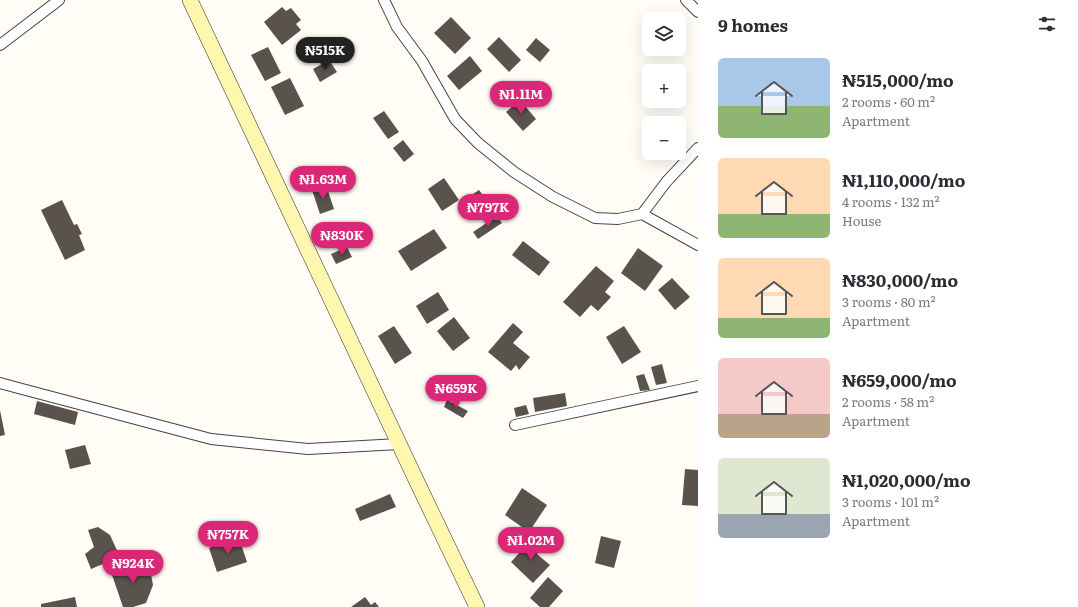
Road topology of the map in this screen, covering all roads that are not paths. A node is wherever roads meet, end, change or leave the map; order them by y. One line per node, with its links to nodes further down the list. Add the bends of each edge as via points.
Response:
1 (59, 0): 6 (street)
2 (190, 0): 13 (main road)
3 (384, 0): 8 (street, via 397,27 422,61 456,119 478,144 552,197 595,218 618,219)
4 (686, 0): 5 (street)
5 (698, 12)
6 (0, 45)
7 (698, 148): 8 (street, via 667,181)
8 (642, 214): 9 (street)
9 (698, 245)
10 (0, 382): 13 (street, via 211,439 308,449)
11 (698, 386): 12 (street)
12 (515, 426)
13 (399, 444): 14 (main road)
14 (477, 607)

